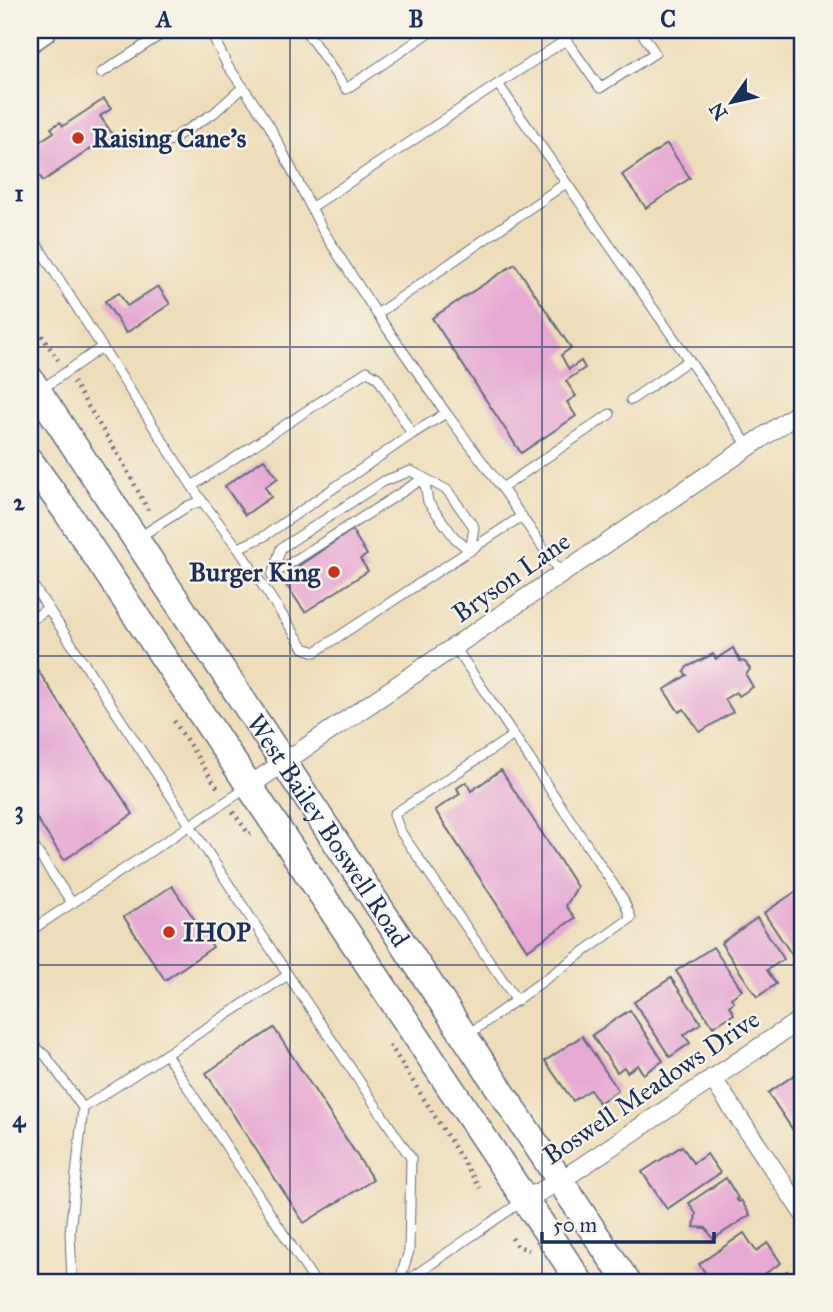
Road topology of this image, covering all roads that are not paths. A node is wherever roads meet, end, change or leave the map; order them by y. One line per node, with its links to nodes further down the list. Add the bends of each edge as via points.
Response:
1 (43, 30): 8 (main road)
2 (168, 30): 10 (lane)
3 (210, 30): 12 (lane)
4 (305, 30): 5 (lane, via 346,89)
5 (433, 30)
6 (559, 30): 9 (lane)
7 (640, 30): 9 (lane, via 655,53 600,88)
8 (30, 39)
9 (566, 40): 11 (lane)
10 (101, 72)
11 (498, 84): 14 (lane); 15 (lane)
12 (243, 87): 13 (lane, via 214,113); 15 (lane, via 269,125)
13 (164, 144)
14 (566, 183): 17 (lane); 19 (lane)
15 (312, 208): 17 (lane)
16 (31, 235): 18 (lane)
17 (377, 314): 23 (lane)
18 (102, 347): 20 (lane); 29 (lane)
19 (689, 360): 21 (lane); 26 (lane)
20 (34, 386): 33 (main road, West Bailey Boswell Road)
21 (631, 400)
22 (803, 410): 26 (street, Bryson Lane)
23 (446, 413): 25 (lane); 30 (lane)
24 (610, 414): 30 (lane)
25 (412, 434): 29 (lane, via 377,378 367,371); 34 (lane, via 263,537)
26 (749, 447): 36 (street, Bryson Lane)
27 (30, 461): 45 (main road, West Bailey Boswell Road)
28 (424, 478): 35 (lane, via 428,502); 35 (lane, via 447,490 474,527); 37 (lane); 37 (lane, via 411,471 384,481 335,512 281,548)
29 (192, 486): 31 (lane)
30 (502, 488): 32 (lane)
31 (202, 501): 33 (lane); 34 (lane)
32 (522, 516): 35 (lane); 36 (lane)
33 (136, 540): 44 (main road, West Bailey Boswell Road)
34 (239, 548): 39 (lane)
35 (470, 551): 39 (lane, via 315,652 304,648)
36 (561, 574): 42 (street, Bryson Lane)
37 (272, 576): 39 (lane)
38 (30, 580): 40 (lane)
39 (261, 583)
40 (48, 608): 41 (lane); 46 (lane)
41 (30, 621)
42 (455, 648): 43 (lane); 44 (street, Bryson Lane)
43 (514, 735): 51 (lane, via 631,918); 51 (lane, via 394,814 400,831)
44 (283, 762): 45 (street, Bryson Lane); 53 (main road, West Bailey Boswell Road)
45 (249, 786): 46 (lane); 59 (main road, West Bailey Boswell Road)
46 (191, 825): 48 (lane); 50 (lane)
47 (30, 841): 48 (lane)
48 (72, 903): 49 (lane)
49 (30, 931)
50 (288, 975): 55 (lane); 63 (lane, via 411,1158 409,1251)
51 (517, 1001): 53 (lane)
52 (803, 1018): 56 (street, Boswell Meadows Drive)
53 (465, 1037): 58 (main road, West Bailey Boswell Road)
54 (30, 1043): 57 (lane, via 46,1056)
55 (166, 1054): 57 (lane); 62 (lane)
56 (712, 1078): 58 (street, Boswell Meadows Drive); 60 (street)
57 (83, 1108): 61 (lane, via 71,1232)
58 (560, 1181): 59 (street, Boswell Meadows Drive); 66 (main road, West Bailey Boswell Road)
59 (526, 1199): 64 (lane); 65 (main road, West Bailey Boswell Road)
60 (803, 1213)
61 (72, 1282)
62 (315, 1282)
63 (399, 1282)
64 (405, 1282)
65 (580, 1282)
66 (627, 1282)

